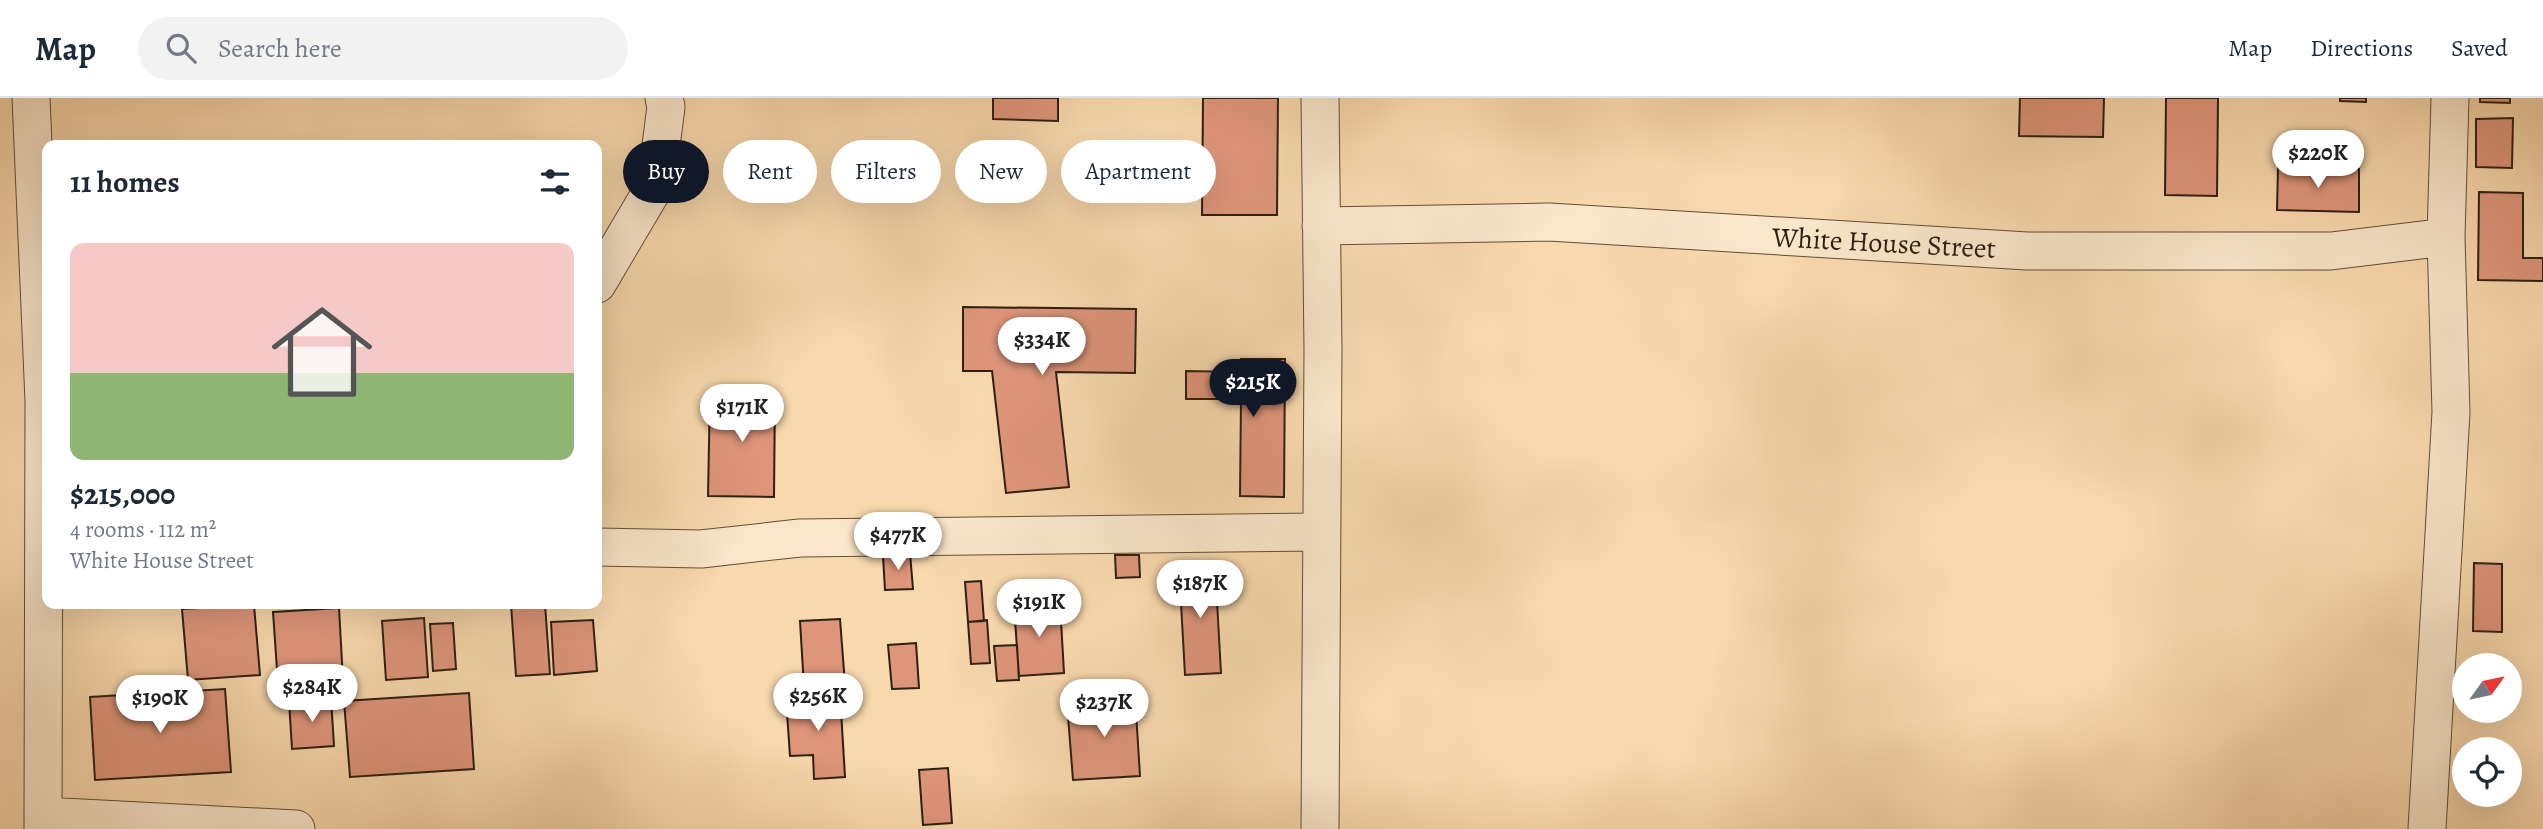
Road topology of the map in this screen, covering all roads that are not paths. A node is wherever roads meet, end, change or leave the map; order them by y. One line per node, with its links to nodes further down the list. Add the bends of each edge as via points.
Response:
1 (31, 98): 8 (street)
2 (664, 98): 7 (street, via 656,184)
3 (1320, 98): 5 (street)
4 (2450, 98): 6 (street)
5 (1321, 226): 6 (street, White House Street, via 1549,222 2027,251 2331,251); 9 (street)
6 (2446, 237): 15 (street, via 2451,412)
7 (602, 276)
8 (42, 337)
9 (1321, 533): 10 (street, via 800,538 701,549); 14 (street)
10 (602, 547)
11 (44, 609): 12 (street)
12 (43, 822): 13 (street)
13 (296, 829)
14 (1320, 829)
15 (2427, 829)

